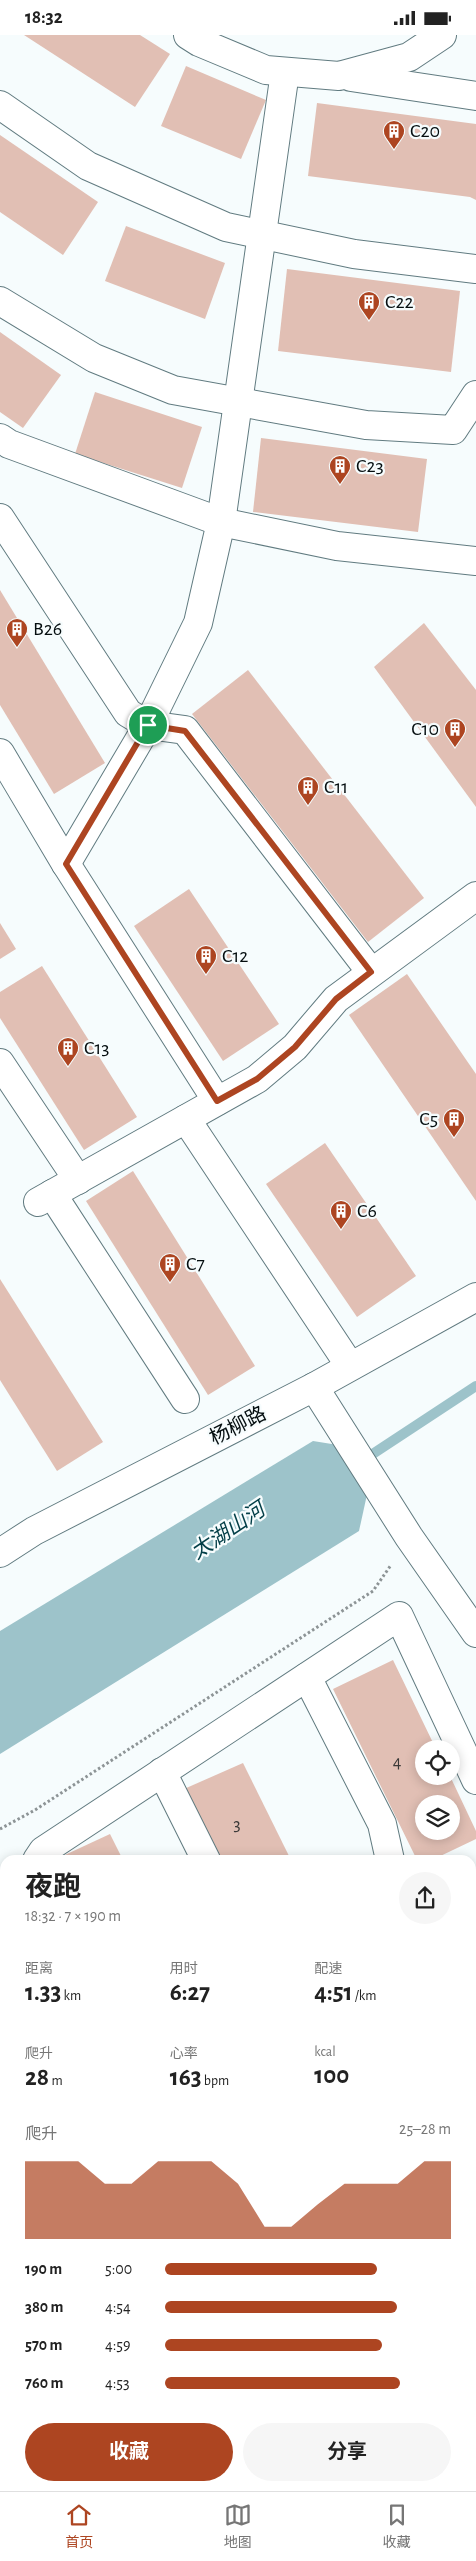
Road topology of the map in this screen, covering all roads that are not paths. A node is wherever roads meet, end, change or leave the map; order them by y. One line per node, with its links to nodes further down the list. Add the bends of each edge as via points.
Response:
1 (188, 35): 3 (street, via 266,70)
2 (442, 35): 4 (street, via 409,57)
3 (285, 72): 4 (street); 7 (street)
4 (339, 75): 5 (street)
5 (476, 96)
6 (0, 105): 7 (street, via 88,166 226,227)
7 (262, 235): 8 (street, via 354,254); 11 (street)
8 (476, 269)
9 (0, 301): 11 (street, via 94,358 173,390)
10 (476, 395): 11 (street, via 453,431 366,425)
11 (238, 401): 14 (street)
12 (0, 438): 14 (street)
13 (0, 518): 16 (street, via 128,713)
14 (221, 522): 15 (street, via 337,546); 16 (street, via 198,623)
15 (476, 561)
16 (148, 725): 18 (street); 20 (street, via 185,731)
17 (0, 753): 18 (street)
18 (66, 864): 22 (street)
19 (476, 896): 20 (street)
20 (371, 972): 22 (street, via 336,999 295,1047 257,1079)
21 (0, 1063): 24 (street)
22 (217, 1101): 23 (street)
23 (186, 1119): 24 (street); 26 (street)
24 (78, 1180): 28 (street, via 45,1198)
25 (476, 1297): 26 (street, 杨柳路)
26 (350, 1366): 27 (street, 杨柳路)
27 (314, 1387): 29 (street, 杨柳路, via 34,1531); 30 (street, via 409,1537)
28 (185, 1399)
29 (0, 1553)
30 (476, 1633)
31 (307, 1677): 32 (street); 33 (street, via 399,1616); 36 (street, via 382,1824)
32 (162, 1773): 34 (street); 35 (street)
33 (476, 1780)
34 (40, 1855)
35 (203, 1855)
36 (389, 1855)

